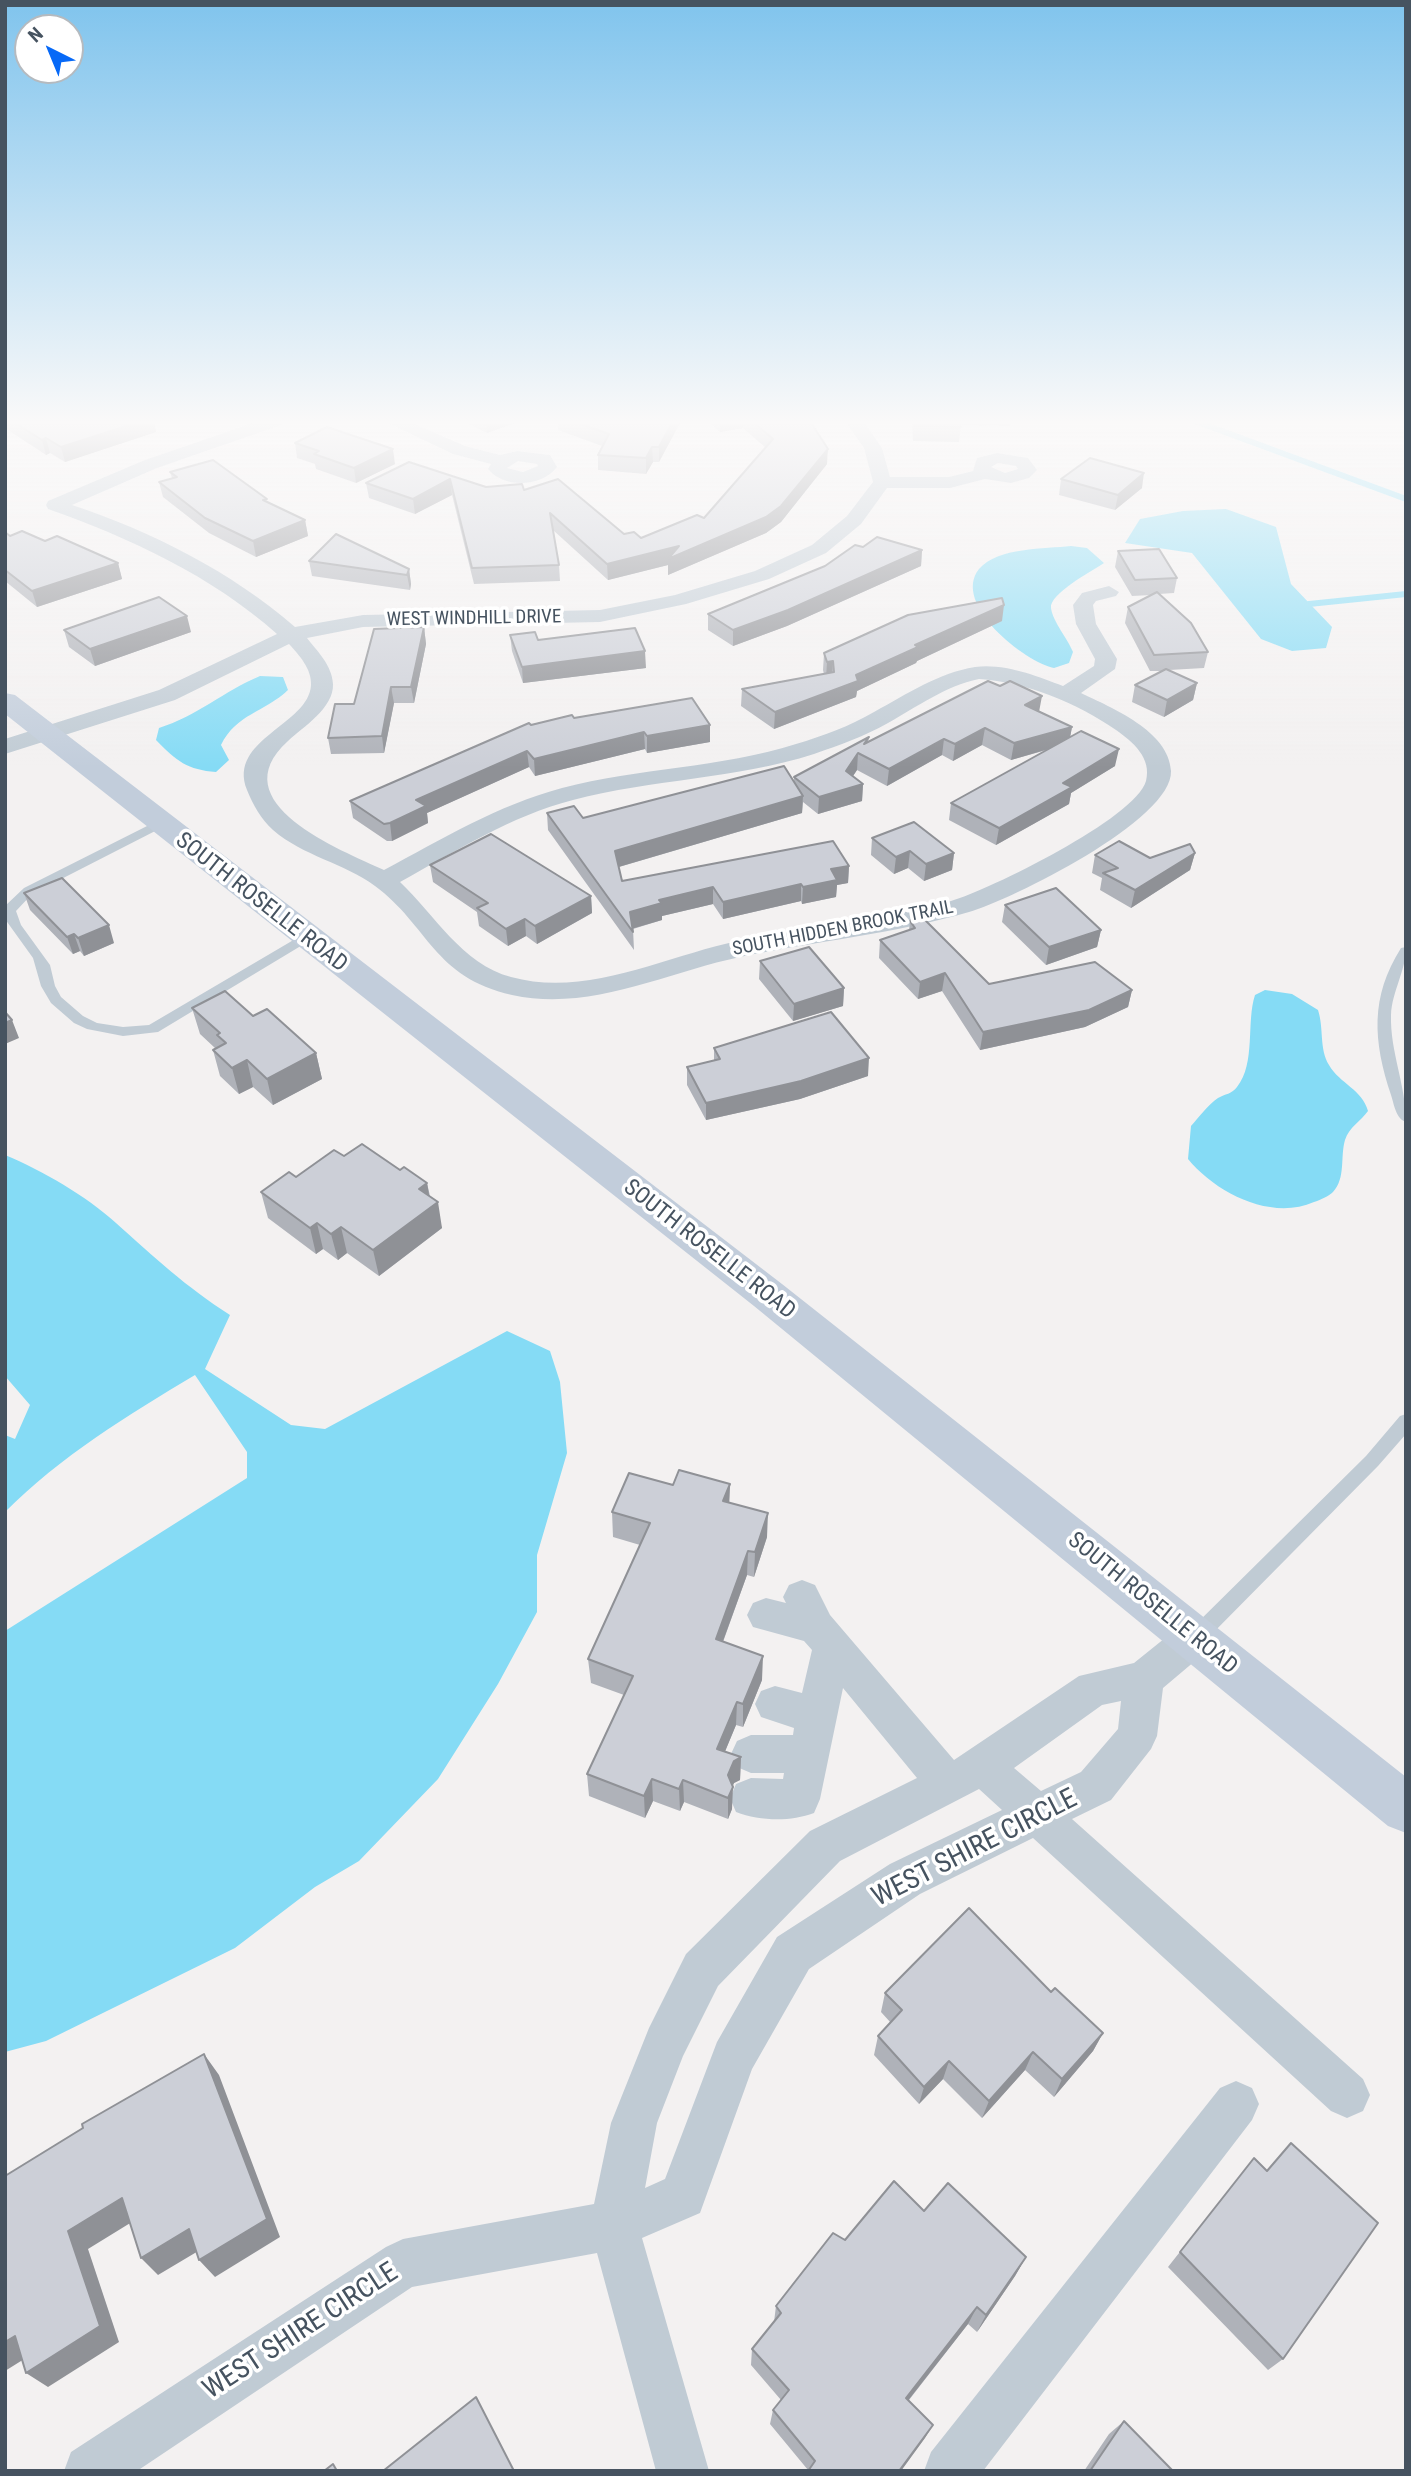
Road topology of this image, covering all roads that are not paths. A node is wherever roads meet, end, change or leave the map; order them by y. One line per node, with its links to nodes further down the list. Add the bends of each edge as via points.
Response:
1 (136, 537): 4 (street, SOUTH HIDDEN BROOK TRAIL, via 186,561)
2 (834, 537): 4 (street, WEST WINDHILL DRIVE, via 819,549 762,575 680,600 600,616 363,621)
3 (1109, 592): 5 (street, via 1089,597 1083,605 1086,624 1106,659 1104,669)
4 (293, 634): 7 (street, WEST WINDHILL DRIVE, via 167,695); 10 (street, SOUTH HIDDEN BROOK TRAIL, via 317,660 322,691 312,708 266,746 257,786 265,806 298,836)
5 (1064, 695): 10 (street, SOUTH HIDDEN BROOK TRAIL, via 1026,678 965,676 866,726 803,750 704,772 570,793 531,806); 10 (street, SOUTH HIDDEN BROOK TRAIL, via 1120,722 1153,751 1160,780 1149,799 996,894 937,912 734,950 607,985 528,990 470,969)
6 (5, 701): 7 (main road, SOUTH ROSELLE ROAD)
7 (47, 733): 8 (street, WEST WINDHILL DRIVE); 9 (main road, SOUTH ROSELLE ROAD)
8 (5, 747)
9 (159, 824): 11 (main road, SOUTH ROSELLE ROAD); 11 (lane, via 28,891 9,910 12,922 43,964 49,987 75,1019 131,1034 153,1029)
10 (384, 880)
11 (306, 938): 17 (main road, SOUTH ROSELLE ROAD, via 768,1295)
12 (1406, 951): 13 (lane, via 1392,970 1384,993 1383,1019 1387,1058)
13 (1406, 1116)
14 (1406, 1421): 17 (lane, via 1372,1461)
15 (766, 1615): 16 (street)
16 (817, 1623): 20 (street); 23 (street)
17 (1194, 1638): 18 (street); 25 (main road, SOUTH ROSELLE ROAD)
18 (1144, 1679): 23 (street, via 1093,1689); 26 (street, WEST SHIRE CIRCLE, via 1137,1736 1096,1786)
19 (775, 1704): 20 (street)
20 (817, 1715): 22 (street)
21 (751, 1754): 22 (street)
22 (808, 1754): 24 (street, via 799,1799)
23 (965, 1775): 26 (street); 29 (street, via 825,1846 702,1970 665,2044 634,2123)
24 (751, 1798)
25 (1406, 1809)
26 (1038, 1816): 27 (street); 29 (street, WEST SHIRE CIRCLE, via 905,1879 793,1953 733,2058 683,2196)
27 (1347, 2095)
28 (1236, 2104): 32 (street)
29 (614, 2225): 30 (street, WEST SHIRE CIRCLE, via 403,2264); 31 (street)
30 (90, 2471)
31 (683, 2471)
32 (950, 2471)

